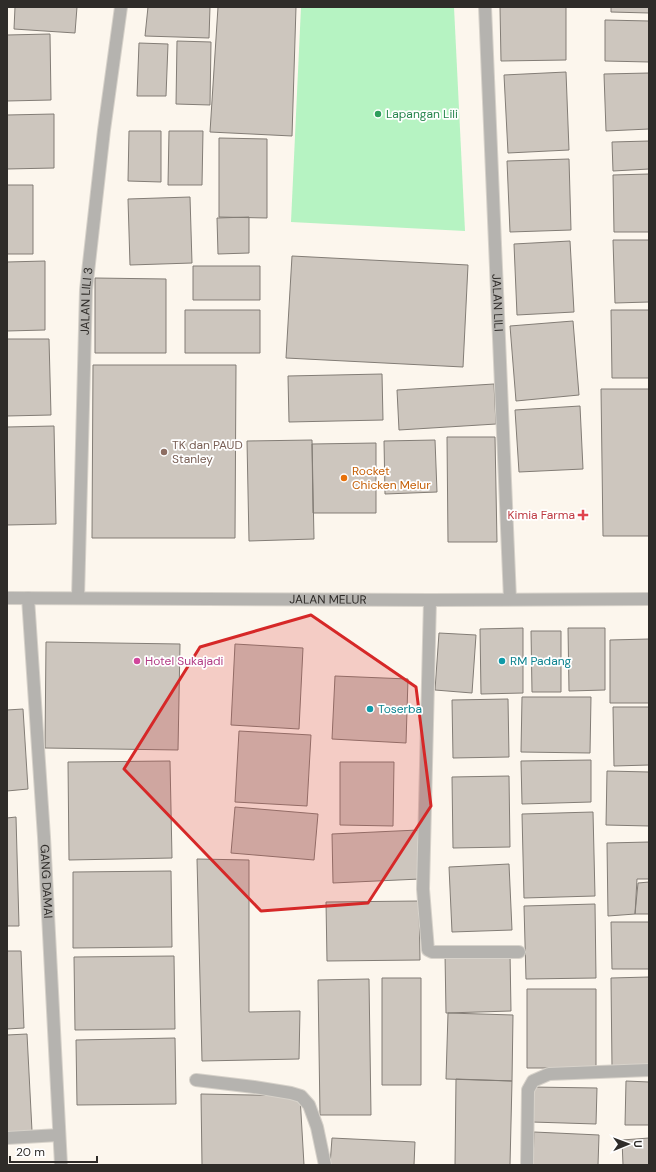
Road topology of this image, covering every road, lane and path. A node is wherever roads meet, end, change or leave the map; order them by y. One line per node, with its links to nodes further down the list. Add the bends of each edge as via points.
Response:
1 (121, 7): 5 (street, JALAN LILI 3, via 86,290)
2 (485, 7): 6 (street, JALAN LILI)
3 (7, 598): 4 (street, JALAN MELUR)
4 (28, 598): 5 (street, JALAN MELUR); 12 (street, GANG DAMAI, via 44,837)
5 (78, 598): 8 (street, JALAN MELUR)
6 (510, 599): 7 (street, JALAN MELUR); 8 (street, JALAN MELUR)
7 (649, 599)
8 (430, 600): 9 (street, via 423,889 428,950)
9 (519, 952)
10 (649, 1070): 16 (street, via 549,1074 533,1081 528,1090)
11 (196, 1080): 15 (street, via 301,1096 309,1105 317,1126)
12 (59, 1135): 13 (street); 14 (street, GANG DAMAI)
13 (7, 1138)
14 (61, 1165)
15 (325, 1165)
16 (527, 1165)

